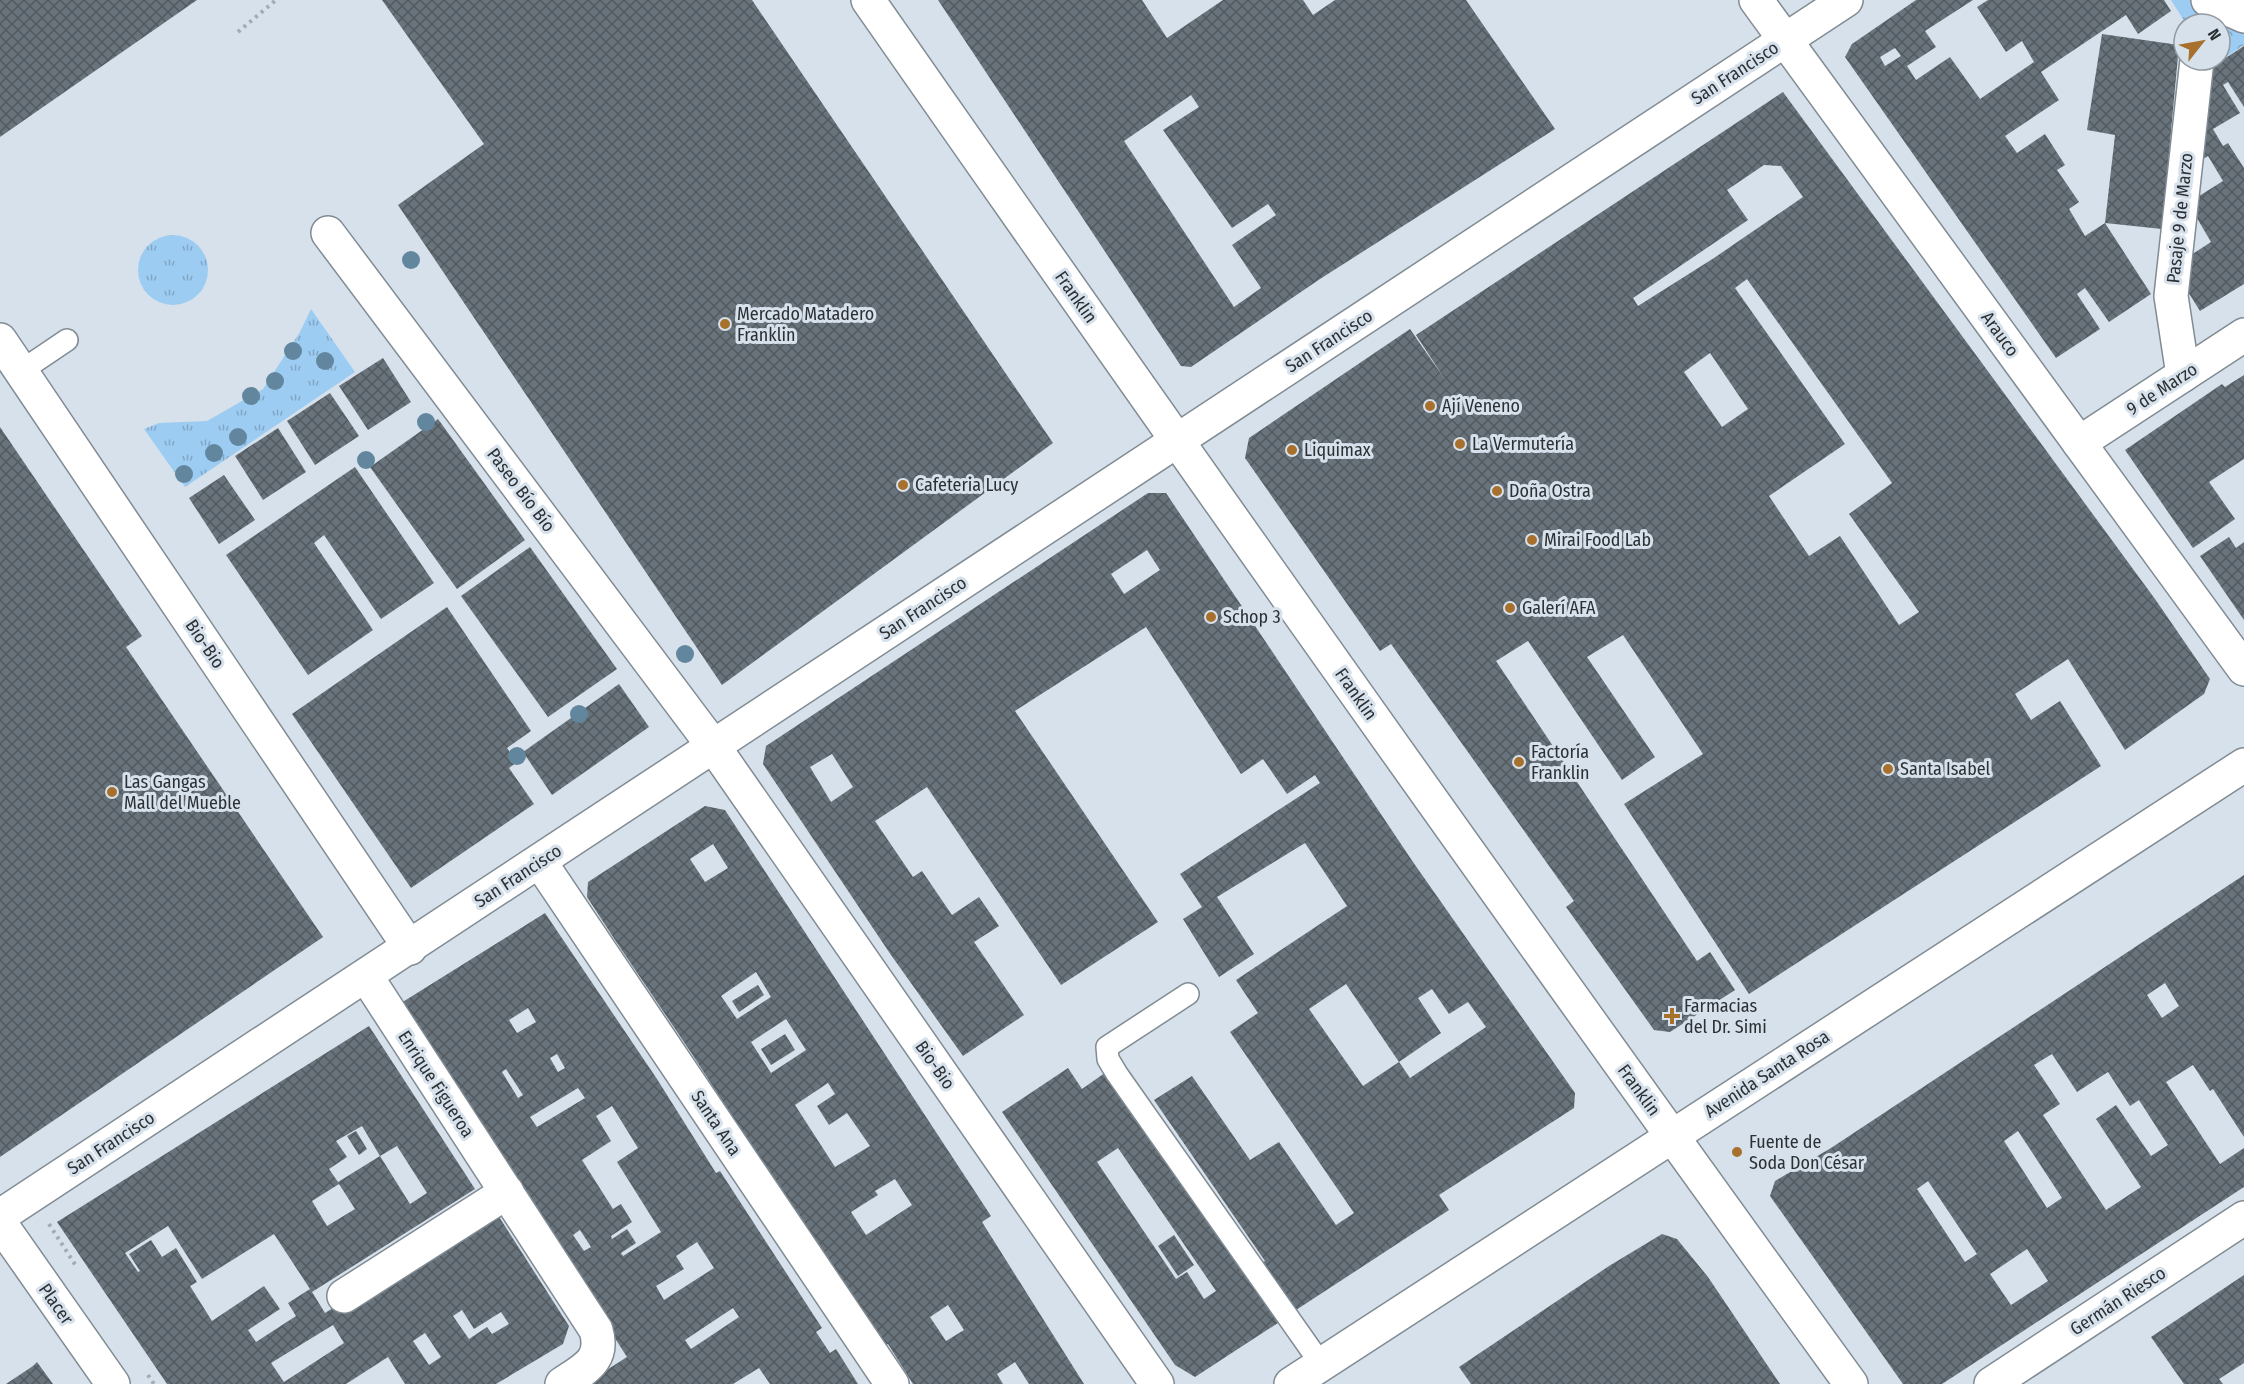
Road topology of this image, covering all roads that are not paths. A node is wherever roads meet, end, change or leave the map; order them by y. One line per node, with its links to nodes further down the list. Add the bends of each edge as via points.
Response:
1 (868, 0): 14 (street, Franklin)
2 (1756, 0): 6 (street, Arauco)
3 (1846, 0): 6 (street, San Francisco)
4 (2206, 0): 5 (street)
5 (2244, 16)
6 (1785, 40): 14 (street, San Francisco); 15 (street, Arauco)
7 (2197, 72): 13 (street, Pasaje 9 de Marzo, via 2171,296)
8 (328, 233): 17 (street, Paseo Bío Bío)
9 (2244, 335): 13 (street, 9 de Marzo)
10 (0, 340): 12 (street, Bio-Bio)
11 (67, 340): 12 (lane)
12 (21, 371): 20 (street, Bio-Bio)
13 (2183, 375): 15 (street, 9 de Marzo)
14 (1176, 441): 17 (street, San Francisco); 23 (street, Franklin)
15 (2079, 443): 16 (street, Arauco)
16 (2244, 669)
17 (714, 747): 19 (street, San Francisco); 33 (street, Bio-Bio)
18 (2244, 765): 23 (street, Avenida Santa Rosa)
19 (540, 862): 20 (street, San Francisco); 32 (street, Santa Ana)
20 (410, 948): 21 (street, San Francisco)
21 (366, 976): 24 (street, Enrique Figueroa); 25 (street, San Francisco)
22 (1188, 994): 29 (lane, via 1107,1047 1108,1059)
23 (1671, 1136): 29 (street, Avenida Santa Rosa); 35 (street, Franklin)
24 (507, 1192): 28 (street); 31 (street, Enrique Figueroa, via 596,1330 596,1357)
25 (0, 1216)
26 (2244, 1218): 36 (street, Germán Riesco)
27 (0, 1223): 30 (street, Placer)
28 (344, 1296)
29 (1321, 1364): 34 (street, Avenida Santa Rosa)
30 (112, 1384)
31 (562, 1384)
32 (892, 1384)
33 (1157, 1384)
34 (1291, 1384)
35 (1851, 1384)
36 (1991, 1384)

